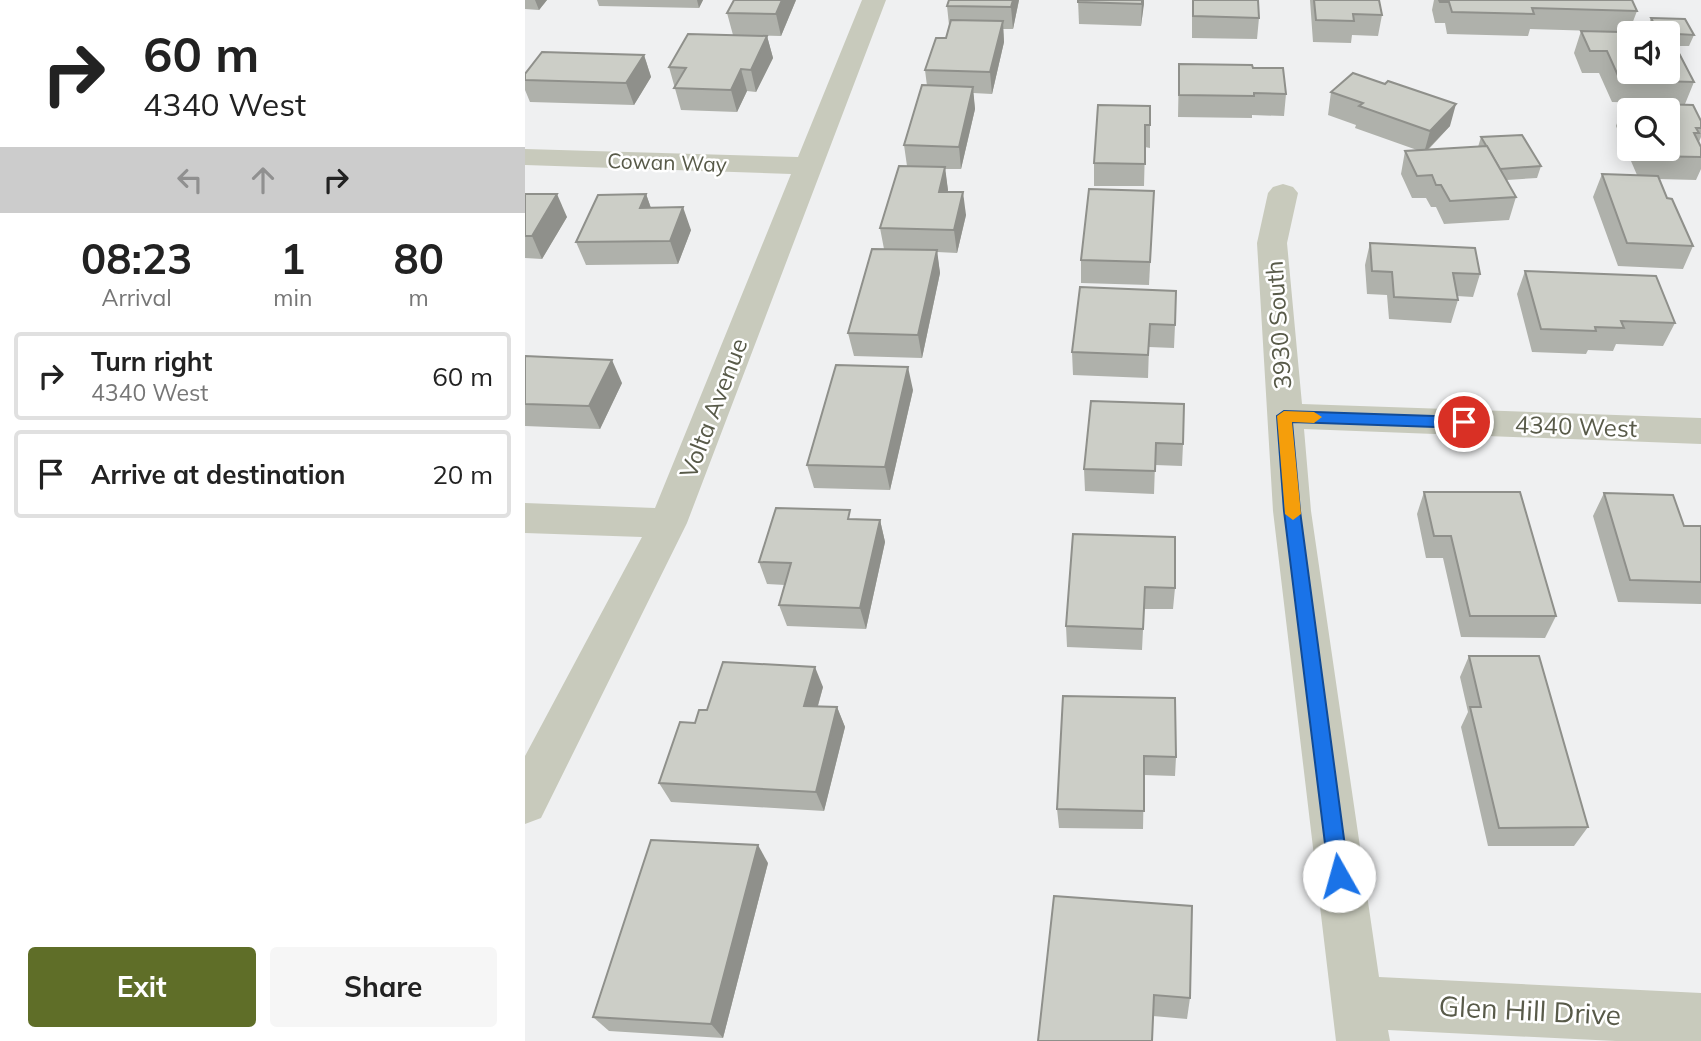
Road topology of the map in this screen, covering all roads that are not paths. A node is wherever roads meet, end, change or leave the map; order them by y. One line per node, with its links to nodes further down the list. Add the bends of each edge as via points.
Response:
1 (874, 0): 3 (street, Volta Avenue)
2 (525, 158): 3 (street, Cowan Way)
3 (809, 166): 8 (street, Volta Avenue)
4 (1283, 193): 5 (street, 3930 South, via 1272,243)
5 (1284, 416): 6 (street, 4340 West); 11 (street, 3930 South, via 1292,511)
6 (1701, 430)
7 (525, 518): 8 (street)
8 (668, 523): 9 (street, Volta Avenue)
9 (525, 803)
10 (1701, 1018): 11 (street, Glen Hill Drive)
11 (1361, 1022)

